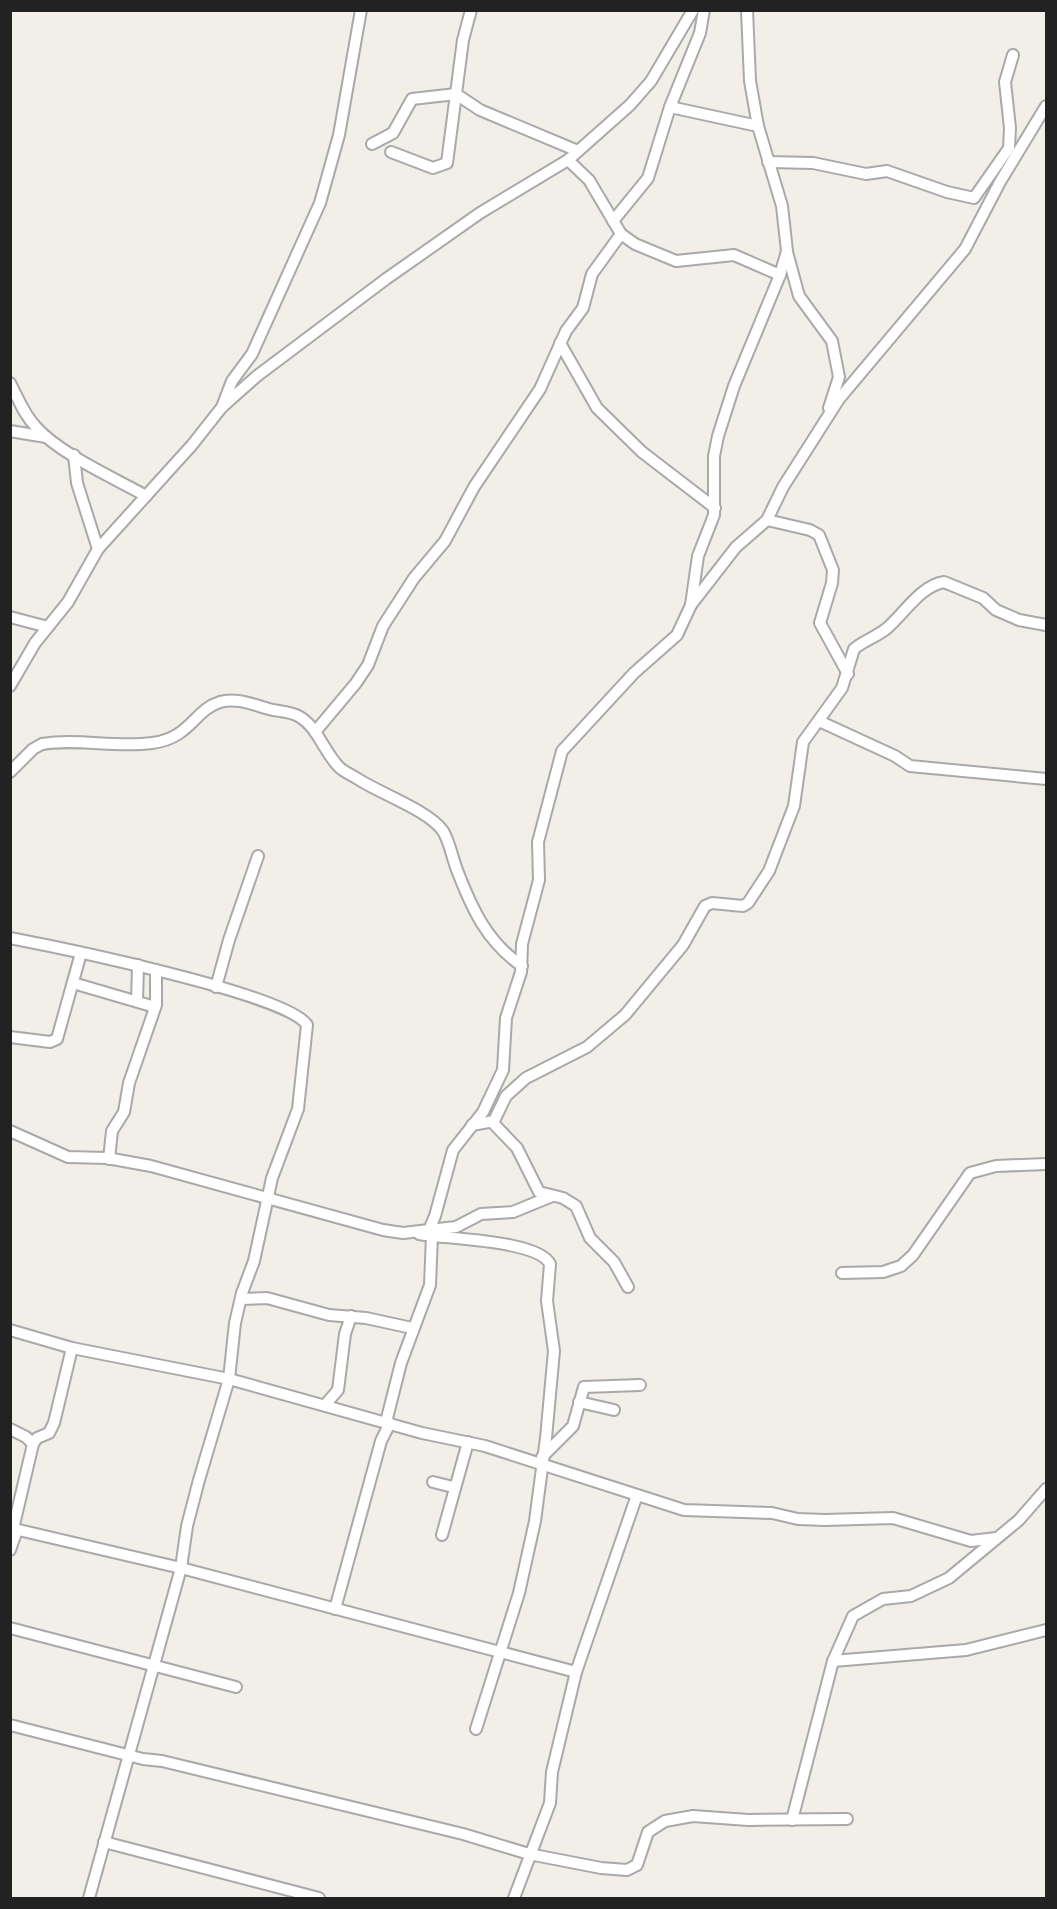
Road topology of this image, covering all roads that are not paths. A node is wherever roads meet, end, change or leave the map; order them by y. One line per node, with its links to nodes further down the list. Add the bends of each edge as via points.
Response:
1 (361, 10): 22 (street, via 339,135 320,203 255,346 232,381)
2 (471, 10): 7 (street)
3 (693, 10): 12 (street, via 651,81)
4 (704, 10): 9 (street, via 700,33)
5 (747, 10): 10 (street, via 750,81)
6 (1013, 55): 15 (street, via 1005,82 1009,148 974,198 887,171 866,174 813,163)
7 (456, 93): 11 (street, via 412,99 393,134); 12 (street, via 480,110); 13 (street, via 447,163 433,168)
8 (1047, 106): 23 (street, via 965,249)
9 (670, 107): 10 (street); 16 (street, via 645,183)
10 (758, 126): 15 (street)
11 (372, 144)
12 (578, 151): 14 (street)
13 (391, 152)
14 (568, 160): 16 (street, via 589,180); 22 (street, via 480,213 386,279)
15 (768, 162): 18 (street, via 782,206)
16 (613, 221): 17 (street)
17 (621, 234): 19 (street, via 667,258 691,261 734,255); 20 (street, via 592,274 583,308)
18 (787, 251): 19 (street); 23 (street, via 799,296 832,341 839,377)
19 (780, 275): 28 (street, via 734,386 718,436 714,456)
20 (560, 343): 28 (street, via 597,408 642,452); 38 (street, via 540,389 474,488 445,542 383,626 368,665)
21 (10, 383): 25 (street, via 30,420)
22 (222, 407): 27 (street)
23 (824, 422): 29 (street)
24 (10, 431): 25 (street)
25 (50, 438): 26 (street)
26 (74, 455): 27 (street); 30 (street, via 76,483)
27 (146, 496): 30 (street)
28 (715, 508): 31 (street, via 698,556)
29 (767, 520): 31 (street, via 736,547); 35 (street, via 819,535 833,570 820,623)
30 (98, 549): 34 (street, via 68,602)
31 (691, 605): 45 (street, via 677,635 634,673 562,751 538,842 539,880 522,945)
32 (10, 617): 34 (street)
33 (1047, 625): 35 (street, via 1019,620 996,610 983,598 950,583 940,583 918,597 885,630 858,646)
34 (48, 627): 36 (street)
35 (848, 674): 37 (street)
36 (10, 686)
37 (819, 721): 40 (street, via 910,766); 52 (street, via 803,742 794,806 779,847 748,903 705,906 683,945 625,1016 587,1047 526,1078 506,1096)
38 (315, 732): 39 (street, via 290,712 242,702 219,702 182,734 169,739 134,744 42,744); 45 (street, via 340,767 440,827 479,919 497,947)
39 (10, 771)
40 (1047, 779)
41 (258, 856): 48 (street)
42 (10, 938): 43 (street)
43 (81, 953): 44 (street); 47 (street)
44 (138, 965): 46 (street); 49 (street)
45 (522, 966): 53 (street, via 504,1028 503,1070 483,1112)
46 (156, 970): 48 (street); 50 (street)
47 (73, 983): 49 (street); 51 (street, via 54,1042)
48 (216, 987): 58 (street, via 294,1013 307,1025 298,1109)
49 (137, 1001): 50 (street)
50 (155, 1006): 55 (street, via 129,1083 124,1112 112,1131)
51 (10, 1038)
52 (492, 1122): 53 (street); 57 (street, via 517,1148 536,1190)
53 (472, 1125): 59 (street, via 453,1150)
54 (10, 1131): 55 (street, via 68,1157)
55 (109, 1158): 58 (street)
56 (1047, 1164): 60 (street, via 996,1166 970,1173 913,1255 901,1266 883,1272)
57 (552, 1196): 59 (street, via 513,1212 488,1212 452,1228); 61 (street, via 576,1206 590,1238 614,1262)
58 (267, 1198): 59 (street, via 383,1230); 62 (street, via 254,1261)
59 (426, 1233): 64 (street, via 430,1285); 76 (street, via 498,1243 548,1259 554,1352)
60 (842, 1273)
61 (628, 1287)
62 (241, 1299): 63 (street, via 267,1298 329,1315); 67 (street)
63 (351, 1316): 64 (street); 70 (street, via 338,1390)
64 (412, 1328): 72 (street)
65 (10, 1330): 66 (street)
66 (72, 1348): 67 (street); 75 (street, via 54,1423 49,1433)
67 (229, 1379): 70 (street); 85 (street, via 187,1526)
68 (640, 1385): 69 (street, via 587,1386 581,1389)
69 (579, 1401): 71 (street); 76 (street, via 573,1426)
70 (325, 1405): 72 (street)
71 (614, 1410)
72 (388, 1423): 74 (street); 86 (street)
73 (10, 1429): 75 (street)
74 (468, 1442): 76 (street); 78 (street)
75 (33, 1444): 81 (street)
76 (542, 1461): 80 (street); 89 (street, via 535,1521 519,1593)
77 (433, 1482): 78 (street)
78 (453, 1487): 82 (street)
79 (1047, 1490): 83 (street)
80 (637, 1495): 83 (street, via 684,1510 772,1513 798,1519 893,1518 971,1541); 92 (street)
81 (14, 1529): 84 (street); 85 (street)
82 (442, 1535)
83 (996, 1538): 90 (street, via 949,1578 911,1596 883,1599 864,1607 853,1616)
84 (10, 1550)
85 (181, 1568): 86 (street); 91 (street)
86 (335, 1609): 89 (street)
87 (10, 1628): 91 (street)
88 (1047, 1630): 90 (street, via 966,1650)
89 (500, 1651): 92 (street); 95 (street)
90 (833, 1661): 98 (street)
91 (152, 1666): 93 (street); 96 (street)
92 (576, 1672): 100 (street, via 552,1772 549,1803)
93 (236, 1687)
94 (10, 1725): 96 (street)
95 (476, 1730)
96 (129, 1754): 99 (street); 100 (street, via 463,1834)
97 (847, 1819): 98 (street)
98 (792, 1820): 100 (street, via 693,1816 665,1821 648,1832 637,1865 627,1870)
99 (104, 1842): 101 (street); 102 (street)
100 (529, 1854): 103 (street)
101 (89, 1899)
102 (319, 1899)
103 (514, 1899)

